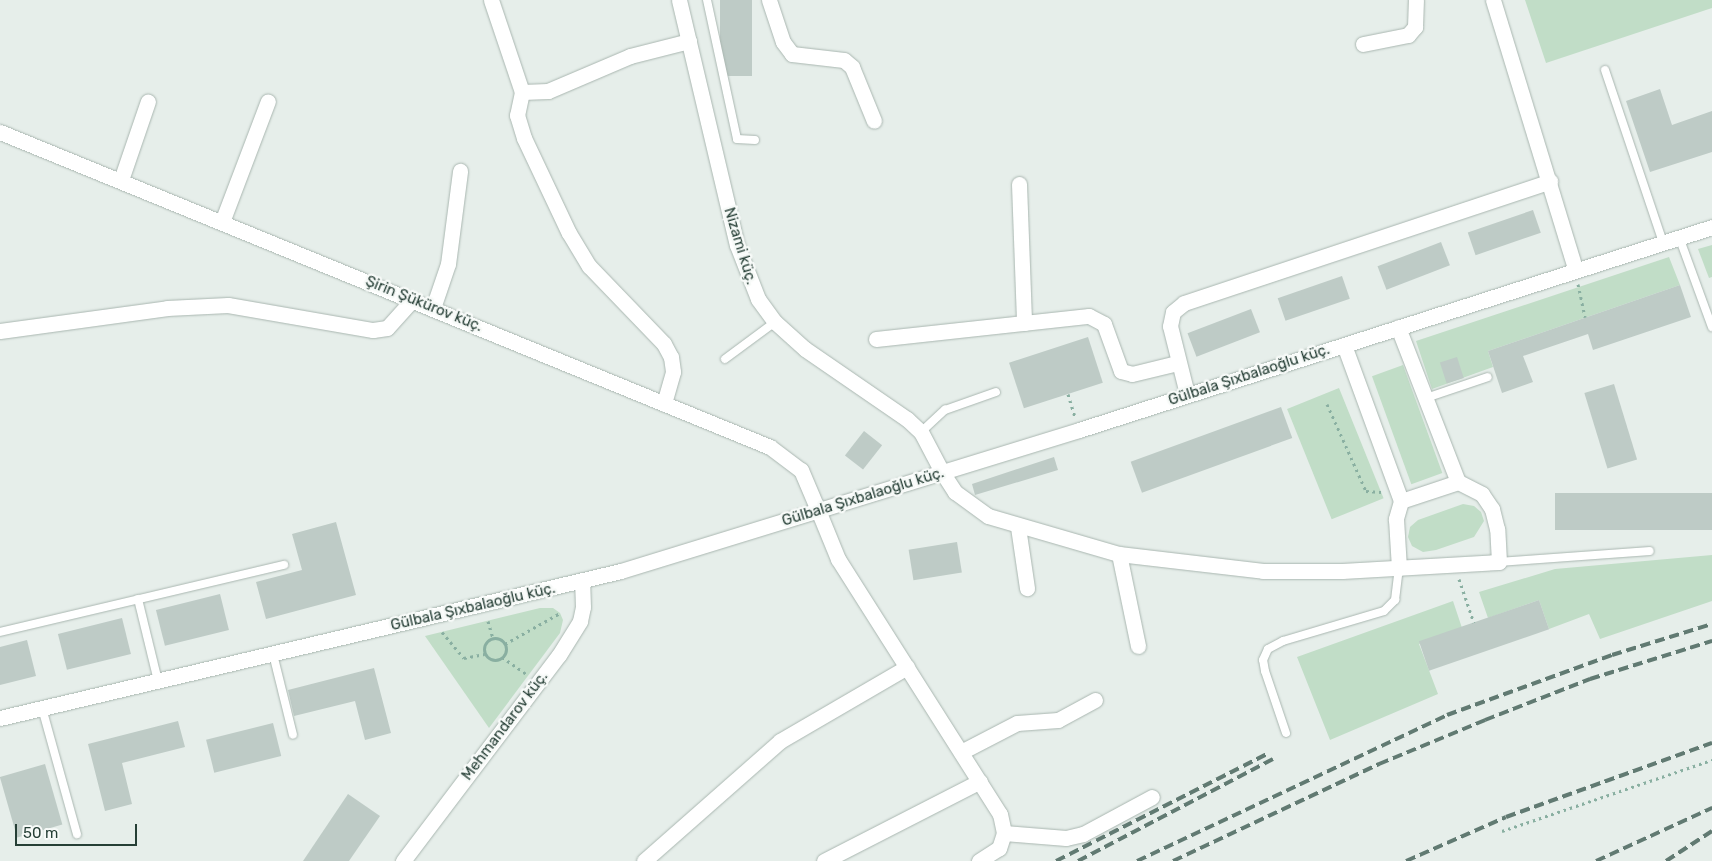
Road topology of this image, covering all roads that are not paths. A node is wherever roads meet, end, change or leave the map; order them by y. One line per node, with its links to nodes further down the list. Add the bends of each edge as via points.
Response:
1 (491, 0): 10 (street)
2 (680, 0): 7 (street, Nizami küç.)
3 (707, 0): 15 (lane, via 737,139)
4 (769, 0): 13 (street, via 783,42 792,54 844,60 852,67)
5 (1416, 0): 8 (street, via 1416,27 1408,35)
6 (1493, 0): 18 (street)
7 (689, 41): 10 (street, via 630,56 548,91); 27 (street, Nizami küç., via 737,245 754,290)
8 (1363, 44)
9 (1605, 70): 23 (lane)
10 (522, 92): 40 (street, via 517,115 524,138 569,233 589,266 664,344 671,357 673,372)
11 (148, 101): 17 (street)
12 (268, 102): 20 (street)
13 (874, 121)
14 (0, 132): 17 (street, Şirin Şükürov küç.)
15 (755, 140)
16 (460, 171): 26 (street, via 448,264)
17 (121, 180): 20 (street, Şirin Şükürov küç.)
18 (1550, 181): 24 (street); 35 (street, via 1184,303 1173,312 1170,326)
19 (1019, 184): 28 (street)
20 (222, 222): 25 (street, Şirin Şükürov küç.)
21 (1712, 227): 22 (street, Gülbala Şıxbalaoğlu küç.)
22 (1679, 237): 23 (street, Gülbala Şıxbalaoğlu küç.); 30 (lane)
23 (1663, 242): 24 (street, Gülbala Şıxbalaoğlu küç.)
24 (1575, 269): 29 (street, Gülbala Şıxbalaoğlu küç.)
25 (412, 300): 26 (street, Şirin Şükürov küç.); 31 (street, via 387,328 373,330 228,304 167,308)
26 (434, 308): 40 (street, Şirin Şükürov küç.)
27 (775, 322): 34 (lane); 41 (street, Nizami küç., via 805,349 908,419)
28 (1024, 323): 32 (street); 35 (street, via 1088,316 1104,324 1121,371 1132,374)
29 (1398, 327): 33 (street, Gülbala Şıxbalaoğlu küç.); 39 (street)
30 (1712, 328)
31 (0, 331)
32 (876, 339)
33 (1344, 344): 38 (street, Gülbala Şıxbalaoğlu küç.); 44 (street)
34 (725, 359)
35 (1177, 363): 38 (street)
36 (1488, 377): 39 (lane)
37 (996, 392): 41 (lane, via 945,410)
38 (1187, 394): 42 (street, Gülbala Şıxbalaoğlu küç.)
39 (1426, 398): 43 (street)
40 (664, 404): 45 (street, Şirin Şükürov küç., via 770,447 788,458 801,470)
41 (921, 432): 42 (street, Nizami küç.)
42 (942, 472): 45 (street, Gülbala Şıxbalaoğlu küç.); 46 (street, Nizami küç., via 955,492 969,505)
43 (1458, 482): 44 (street); 49 (street, via 1482,494 1492,509)
44 (1399, 494): 51 (street, via 1396,519)
45 (818, 510): 52 (street, Gülbala Şıxbalaoğlu küç.); 58 (street, Şirin Şükürov küç., via 838,559)
46 (1018, 527): 48 (street, Nizami küç.); 53 (street)
47 (1650, 551): 49 (lane)
48 (1119, 554): 51 (street, Nizami küç., via 1263,570); 56 (street)
49 (1499, 562): 51 (street, Nizami küç.)
50 (284, 565): 54 (lane)
51 (1399, 568): 63 (lane, via 1395,600 1384,611 1283,641 1268,649 1263,660 1265,671)
52 (582, 581): 57 (street, Gülbala Şıxbalaoğlu küç.); 70 (street, Mehmandarov küç., via 580,620 559,655)
53 (1027, 588)
54 (138, 599): 55 (lane); 59 (lane)
55 (0, 632)
56 (1138, 646)
57 (273, 654): 59 (street, Gülbala Şıxbalaoğlu küç.); 64 (lane)
58 (907, 667): 65 (street, Şirin Şükürov küç.); 71 (street, via 780,741)
59 (158, 681): 61 (street, Gülbala Şıxbalaoğlu küç.)
60 (1095, 700): 65 (street, via 1058,720 1017,723)
61 (42, 708): 62 (street, Gülbala Şıxbalaoğlu küç.); 69 (lane)
62 (0, 718)
63 (1286, 733)
64 (293, 735)
65 (961, 752): 66 (street, Şirin Şükürov küç.)
66 (980, 781): 68 (street, Şirin Şükürov küç., via 1000,814); 72 (street)
67 (1152, 797): 68 (street, via 1083,834 1066,838)
68 (1004, 833): 73 (street, via 999,848)
69 (77, 834)
70 (403, 861)
71 (644, 861)
72 (824, 861)
73 (978, 861)

